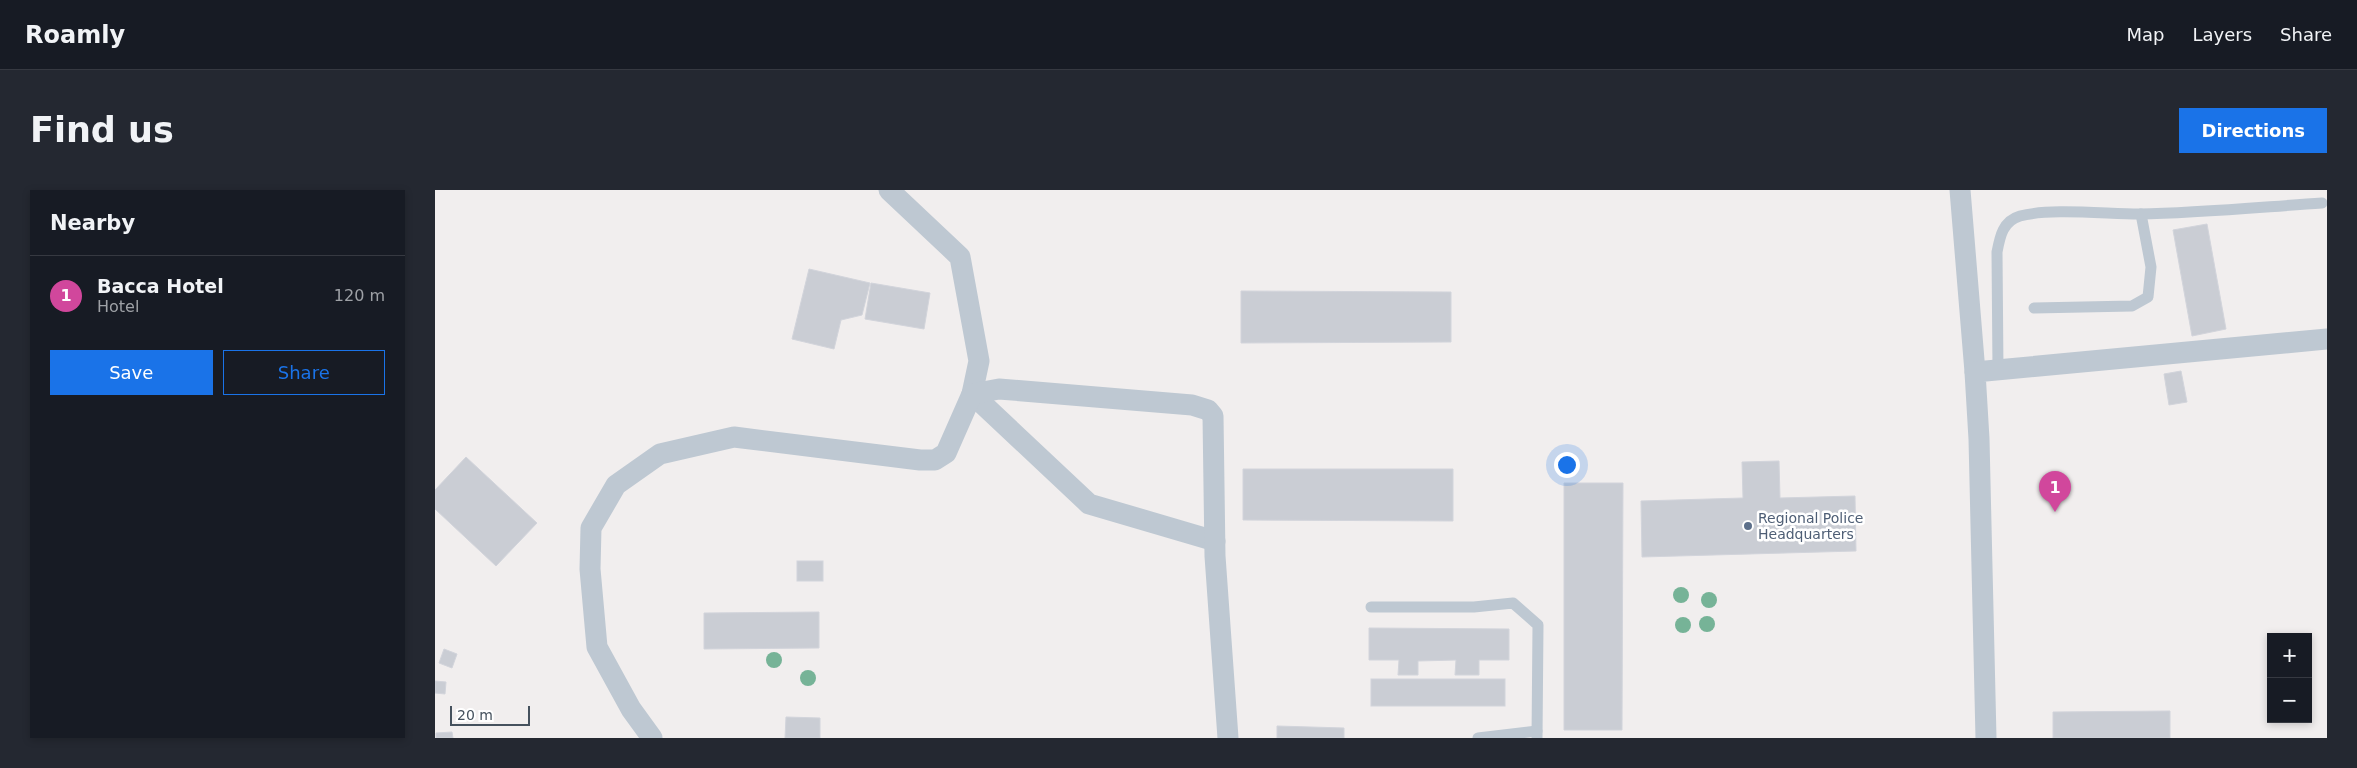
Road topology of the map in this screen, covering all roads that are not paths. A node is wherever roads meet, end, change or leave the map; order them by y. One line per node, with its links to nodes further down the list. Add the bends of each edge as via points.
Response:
1 (889, 190): 9 (street, via 960,257 979,361)
2 (1960, 190): 8 (street)
3 (2322, 203): 4 (lane)
4 (2141, 214): 5 (lane, via 2151,267 2148,297 2132,306); 7 (lane, via 2019,216 2005,225 1997,252)
5 (2034, 308)
6 (2327, 339): 7 (street)
7 (1998, 370): 8 (street)
8 (1975, 372): 16 (street)
9 (972, 394): 10 (street, via 1089,504); 10 (street, via 999,389 1192,405 1208,410 1214,422); 13 (street, via 946,453 935,460 733,437 660,454 616,485 591,528 590,568 597,648)
10 (1215, 541): 14 (street)
11 (1371, 607): 12 (lane, via 1474,607 1513,603 1539,625)
12 (1537, 734): 15 (lane)
13 (652, 738)
14 (1228, 738)
15 (1478, 738)
16 (1986, 738)

